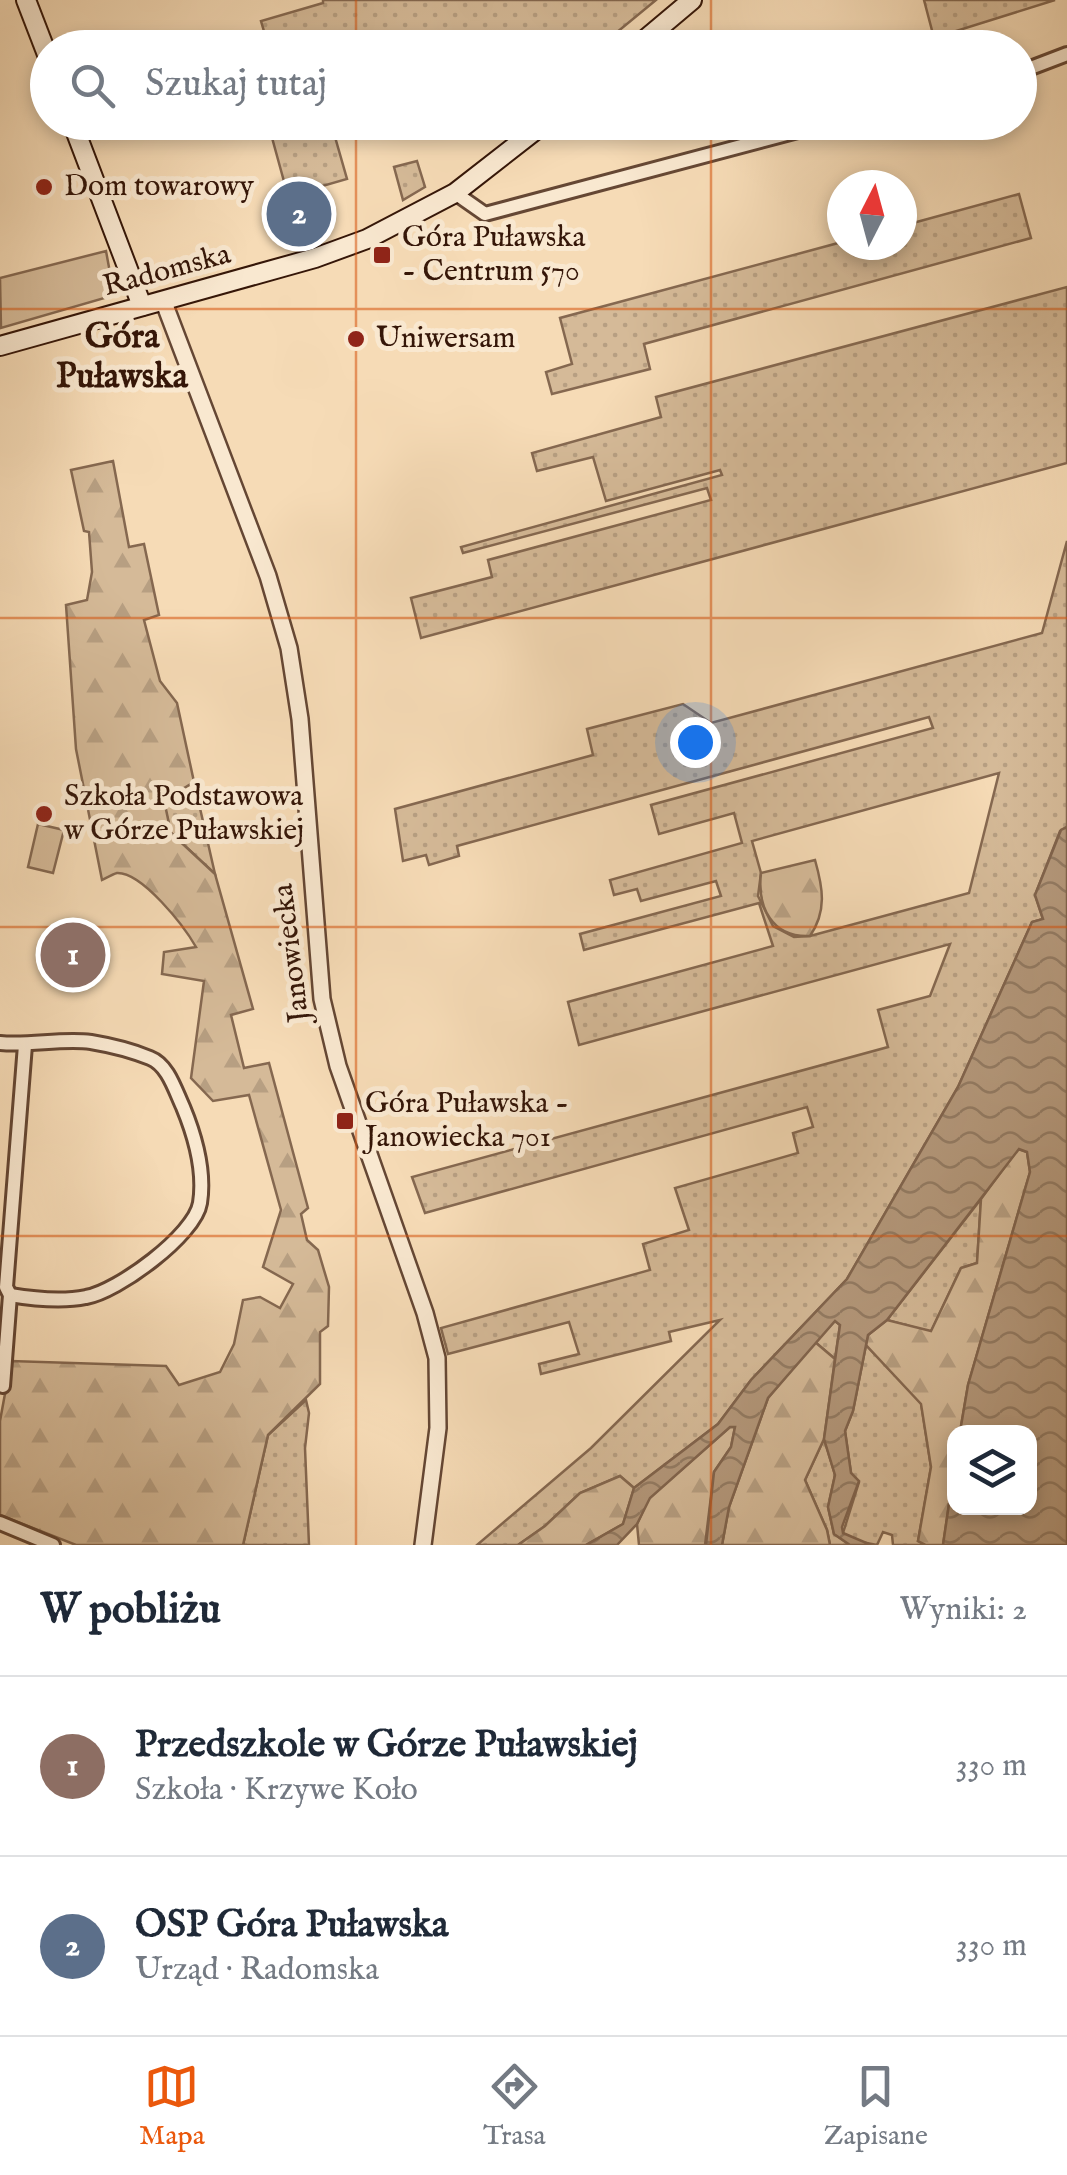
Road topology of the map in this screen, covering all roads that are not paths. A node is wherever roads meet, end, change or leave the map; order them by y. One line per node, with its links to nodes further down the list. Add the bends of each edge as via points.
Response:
1 (26, 0): 3 (main road)
2 (692, 0): 4 (main road)
3 (38, 30)
4 (656, 30)
5 (1067, 54): 6 (street)
6 (1037, 65)
7 (79, 140): 12 (main road)
8 (523, 140): 10 (main road, Radomska)
9 (764, 140): 10 (street, via 485,214)
10 (455, 193): 11 (main road, Radomska, via 368,239)
11 (163, 300): 12 (main road, Radomska); 21 (street, Janowiecka, via 289,648 325,1016 437,1358 439,1409)
12 (142, 306): 13 (main road, Radomska)
13 (0, 346)
14 (0, 1043): 15 (street)
15 (25, 1045): 16 (street); 17 (street, via 89,1041 162,1066 198,1154 200,1206 164,1250 89,1297)
16 (5, 1234): 17 (street)
17 (6, 1289): 18 (street)
18 (3, 1386)
19 (0, 1524): 20 (street)
20 (53, 1545)
21 (423, 1545)

